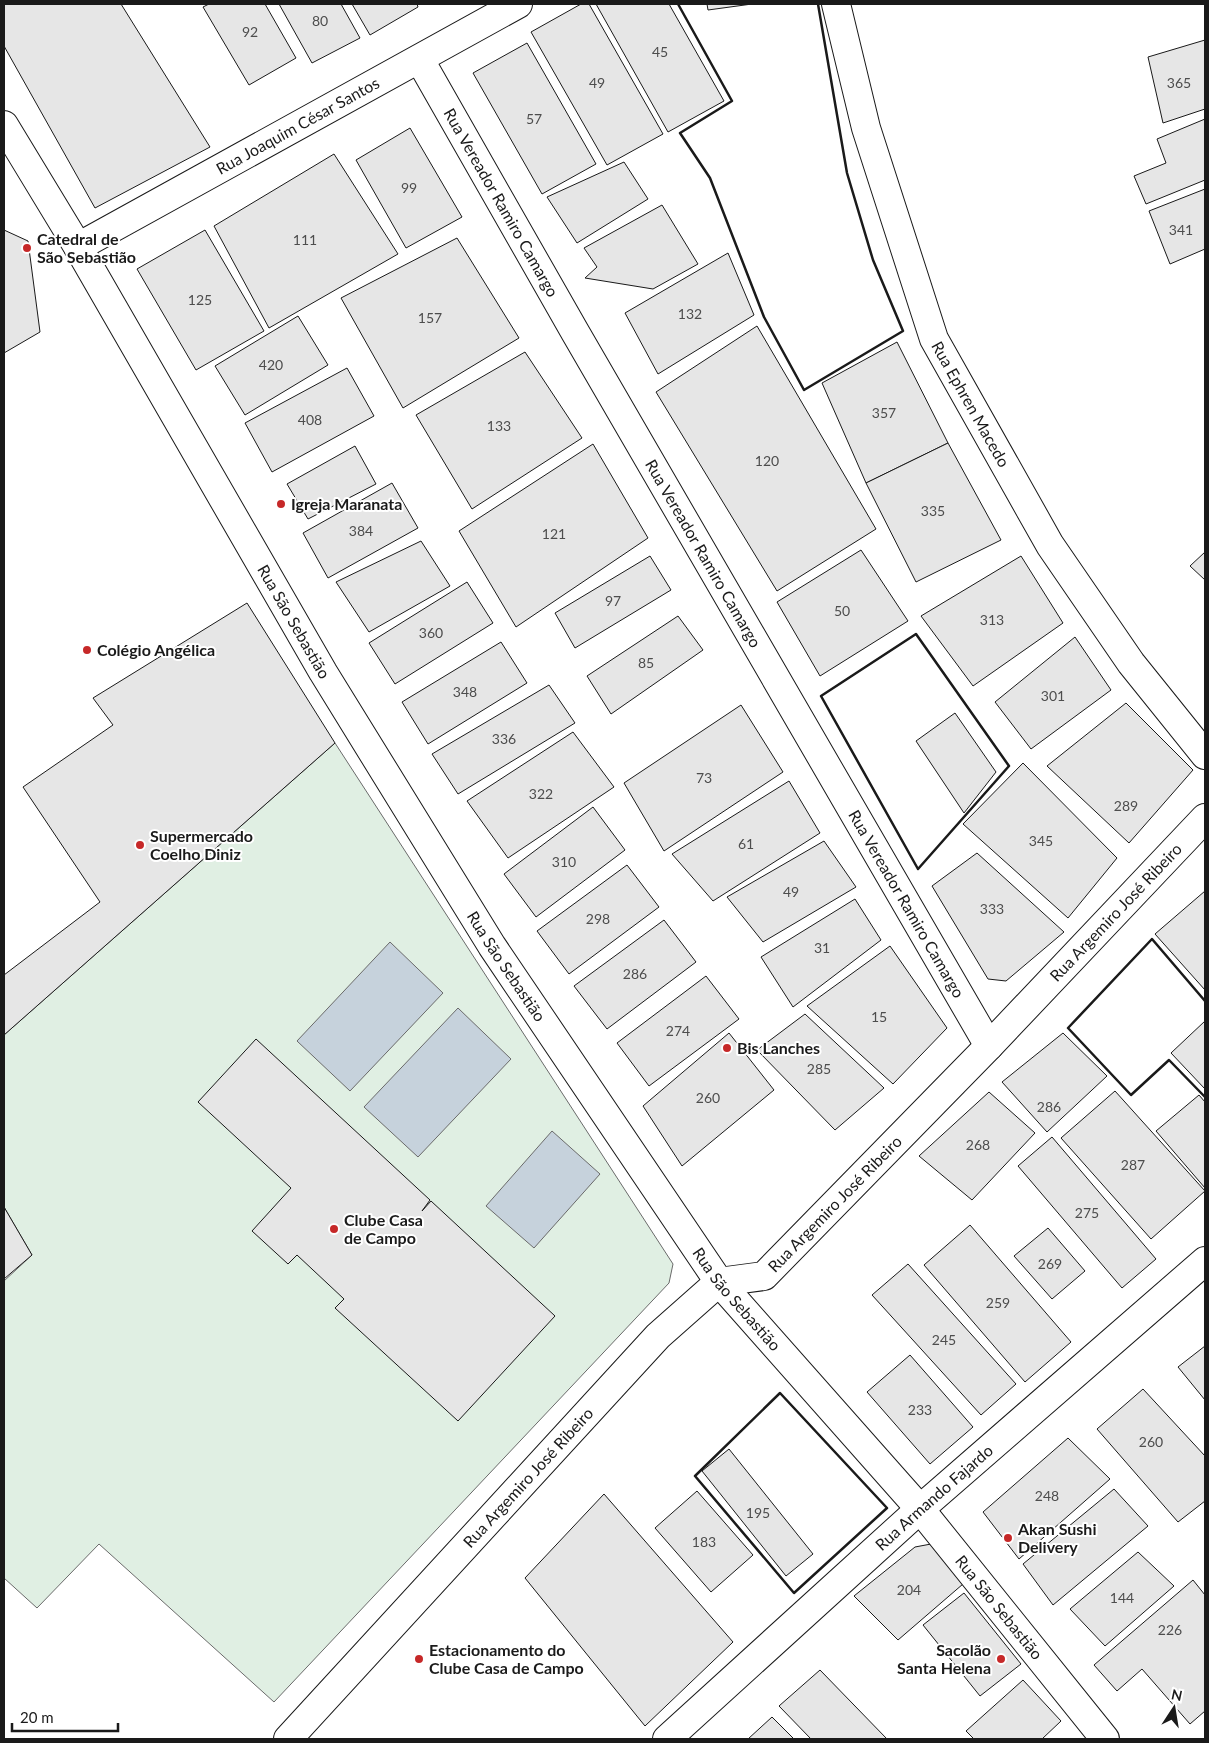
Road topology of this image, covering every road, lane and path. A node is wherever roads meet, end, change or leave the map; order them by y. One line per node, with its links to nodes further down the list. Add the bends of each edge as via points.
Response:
1 (518, 4): 3 (street, Rua Joaquim César Santos)
2 (836, 4): 6 (street, Rua Ephren Macedo, via 866,128 934,339 1050,545 1131,663)
3 (420, 60): 5 (street, Rua Joaquim César Santos); 8 (street, Rua Vereador Ramiro Camargo)
4 (4, 126): 5 (street, Rua São Sebastião)
5 (78, 247): 10 (street, Rua São Sebastião, via 323,672 487,938)
6 (1205, 755)
7 (1205, 818): 8 (street, Rua Argemiro José Ribeiro)
8 (989, 1046): 10 (street, Rua Argemiro José Ribeiro, via 764,1276)
9 (1205, 1261): 11 (street, Rua Armando Fajardo)
10 (720, 1282): 11 (street, Rua São Sebastião); 12 (street, Rua Argemiro José Ribeiro, via 658,1336)
11 (920, 1509): 13 (street, Rua Armando Fajardo); 14 (street, Rua São Sebastião)
12 (288, 1739)
13 (667, 1739)
14 (1105, 1739)

